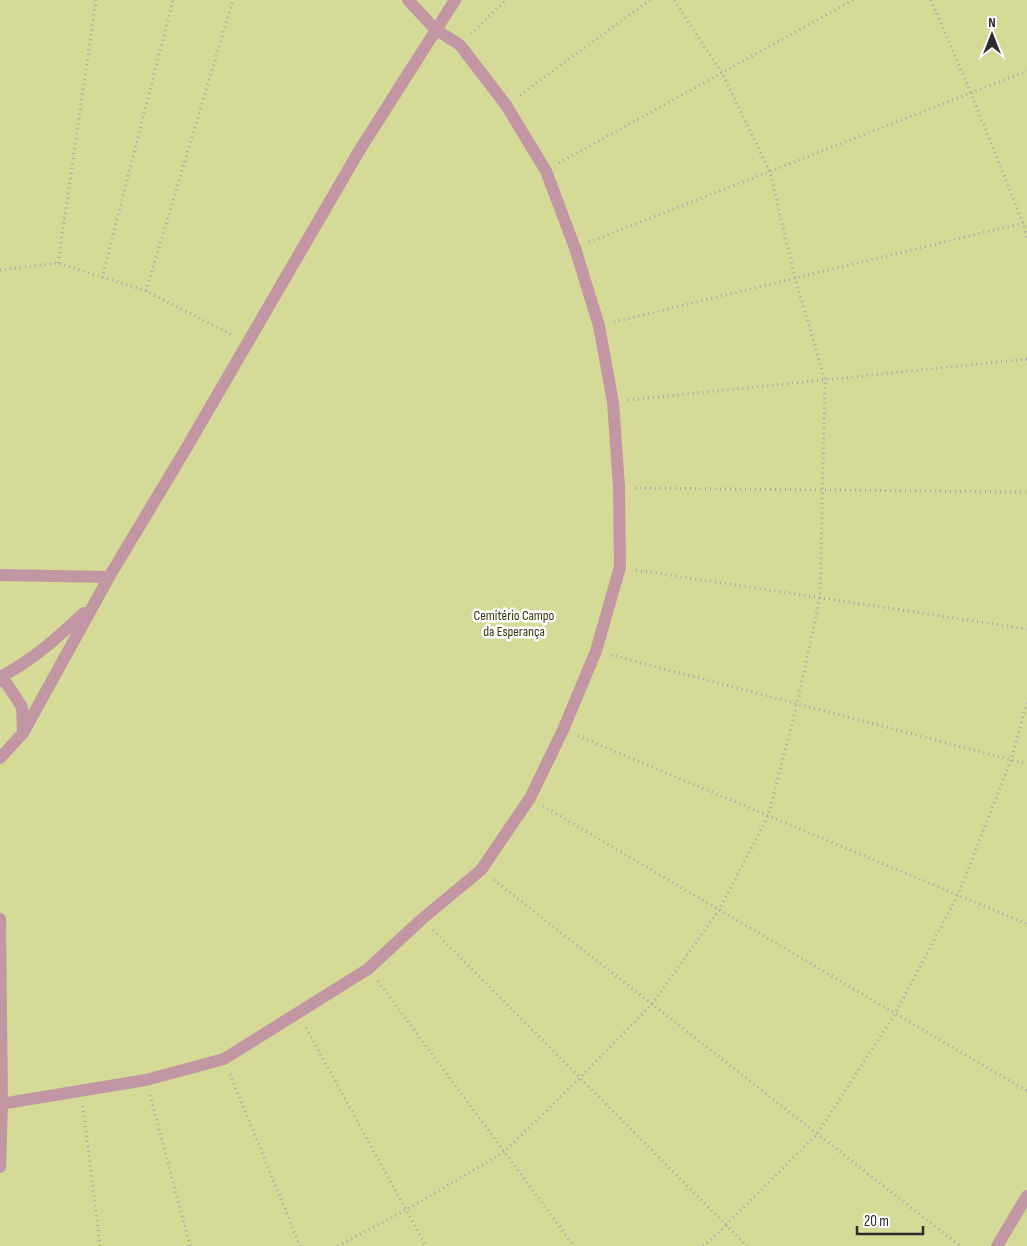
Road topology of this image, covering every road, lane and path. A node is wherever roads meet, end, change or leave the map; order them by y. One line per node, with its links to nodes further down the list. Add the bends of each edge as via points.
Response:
1 (96, 0): 22 (path)
2 (173, 0): 24 (path)
3 (233, 0): 26 (path)
4 (408, 0): 11 (lane)
5 (455, 0): 11 (lane)
6 (506, 0): 12 (path)
7 (650, 0): 16 (path)
8 (674, 0): 14 (path)
9 (853, 0): 14 (path)
10 (931, 0): 15 (path)
11 (435, 29): 12 (lane); 28 (lane, via 359,151)
12 (460, 45): 16 (lane)
13 (1027, 71): 15 (path)
14 (722, 73): 17 (path); 18 (path)
15 (971, 93): 18 (path); 19 (path)
16 (506, 105): 17 (lane)
17 (546, 171): 21 (lane)
18 (770, 172): 21 (path); 25 (path)
19 (1025, 222): 20 (path); 25 (path)
20 (1027, 239)
21 (575, 248): 27 (lane)
22 (58, 264): 23 (path); 24 (path)
23 (0, 270)
24 (102, 278): 26 (path)
25 (795, 278): 27 (path); 30 (path)
26 (146, 291): 28 (path)
27 (599, 326): 31 (lane)
28 (247, 343): 37 (lane)
29 (1027, 359): 30 (path)
30 (825, 380): 31 (path); 33 (path)
31 (613, 402): 32 (lane)
32 (619, 487): 33 (path); 35 (lane)
33 (822, 490): 34 (path); 38 (path)
34 (1027, 492)
35 (620, 567): 38 (path); 41 (lane)
36 (0, 575): 37 (lane)
37 (109, 577): 39 (lane)
38 (820, 598): 40 (path); 44 (path)
39 (94, 605): 42 (lane, via 51,644); 46 (lane)
40 (1027, 629)
41 (596, 651): 44 (path); 45 (lane)
42 (0, 678): 46 (lane, via 22,707)
43 (1027, 702): 48 (path)
44 (797, 704): 48 (path); 51 (path)
45 (563, 730): 50 (lane); 51 (path)
46 (23, 734): 47 (lane)
47 (0, 758)
48 (1011, 760): 49 (path); 53 (path)
49 (1027, 764)
50 (530, 798): 52 (lane); 54 (path)
51 (768, 816): 53 (path); 54 (path)
52 (481, 870): 56 (lane); 59 (path)
53 (958, 895): 57 (path); 61 (path)
54 (719, 910): 59 (path); 61 (path)
55 (0, 919): 67 (lane)
56 (422, 919): 58 (lane); 63 (path)
57 (1027, 924)
58 (368, 969): 60 (lane); 69 (path)
59 (652, 1004): 63 (path); 68 (path)
60 (298, 1014): 62 (lane); 72 (path)
61 (895, 1014): 66 (path); 68 (path)
62 (224, 1060): 64 (lane); 76 (path)
63 (580, 1078): 69 (path); 73 (path)
64 (146, 1080): 65 (lane); 75 (path)
65 (81, 1091): 67 (lane); 74 (path)
66 (1027, 1091)
67 (1, 1104): 70 (lane)
68 (817, 1134): 73 (path); 82 (path)
69 (504, 1152): 72 (path); 79 (path)
70 (0, 1167)
71 (1027, 1196): 83 (lane)
72 (406, 1210): 77 (path); 78 (path)
73 (726, 1225): 80 (path); 81 (path)
74 (100, 1246)
75 (190, 1246)
76 (300, 1246)
77 (338, 1246)
78 (426, 1246)
79 (574, 1246)
80 (703, 1246)
81 (747, 1246)
82 (960, 1246)
83 (997, 1246)

